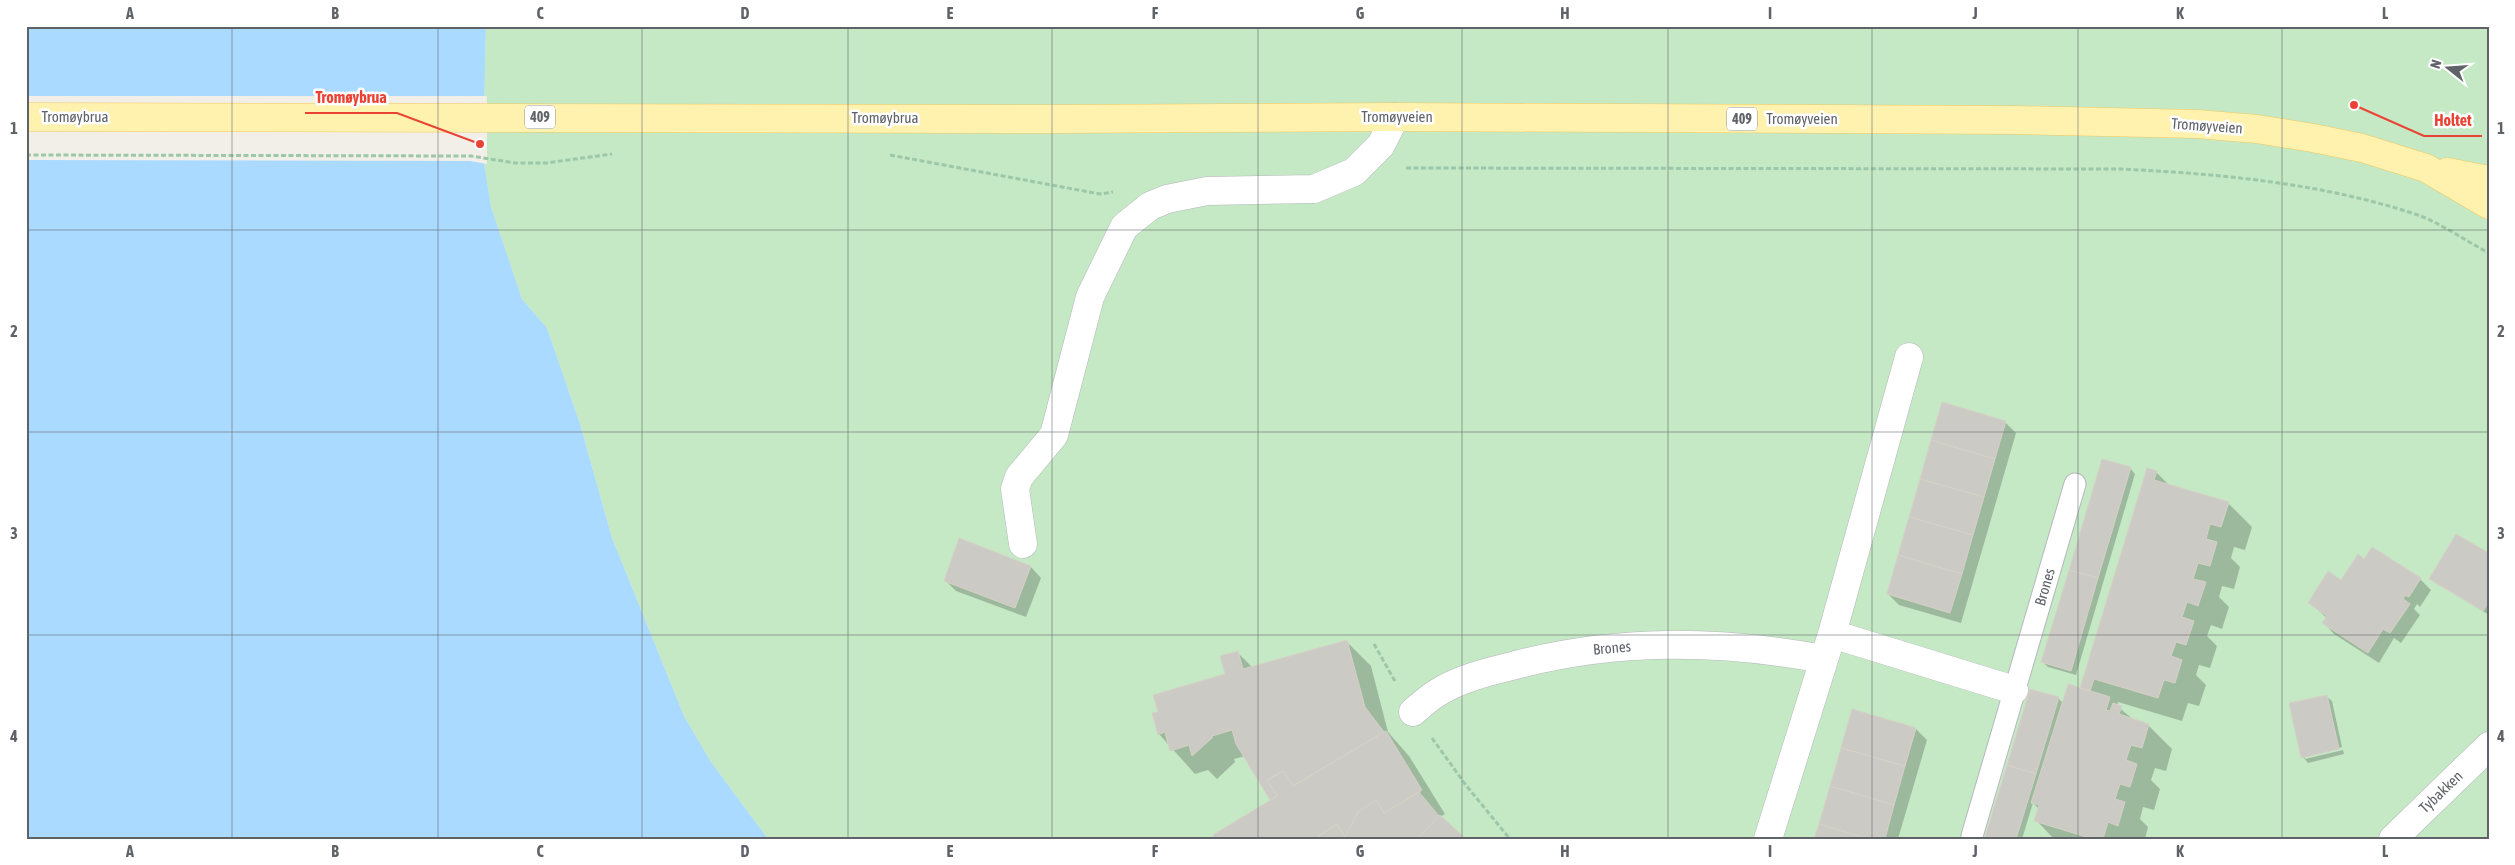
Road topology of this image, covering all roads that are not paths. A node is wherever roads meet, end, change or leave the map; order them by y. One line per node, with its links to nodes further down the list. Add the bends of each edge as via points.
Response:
1 (26, 117): 3 (main road, Tromøybrua / 409)
2 (1395, 117): 3 (main road, Tromøyveien / 409); 4 (main road, Tromøyveien / 409, via 2197,124 2313,138 2362,148); 9 (street, via 1381,145 1354,172 1314,189 1207,191 1150,206 1124,227 1090,297 1054,435 1019,476 1015,489)
3 (1054, 119)
4 (2426, 168): 5 (main road, Tromøyveien / 409); 6 (main road, Tromøyveien / 409)
5 (2489, 180)
6 (2489, 205)
7 (1909, 357): 10 (street)
8 (2075, 484): 11 (lane, Brones)
9 (1024, 544)
10 (1828, 647): 11 (street, Brones); 12 (street, Brones, via 1617,646 1553,655 1459,681); 15 (street)
11 (2014, 690): 14 (lane, Brones)
12 (1413, 712)
13 (2489, 746): 16 (street, Tybakken)
14 (1972, 836)
15 (1768, 839)
16 (2393, 839)

